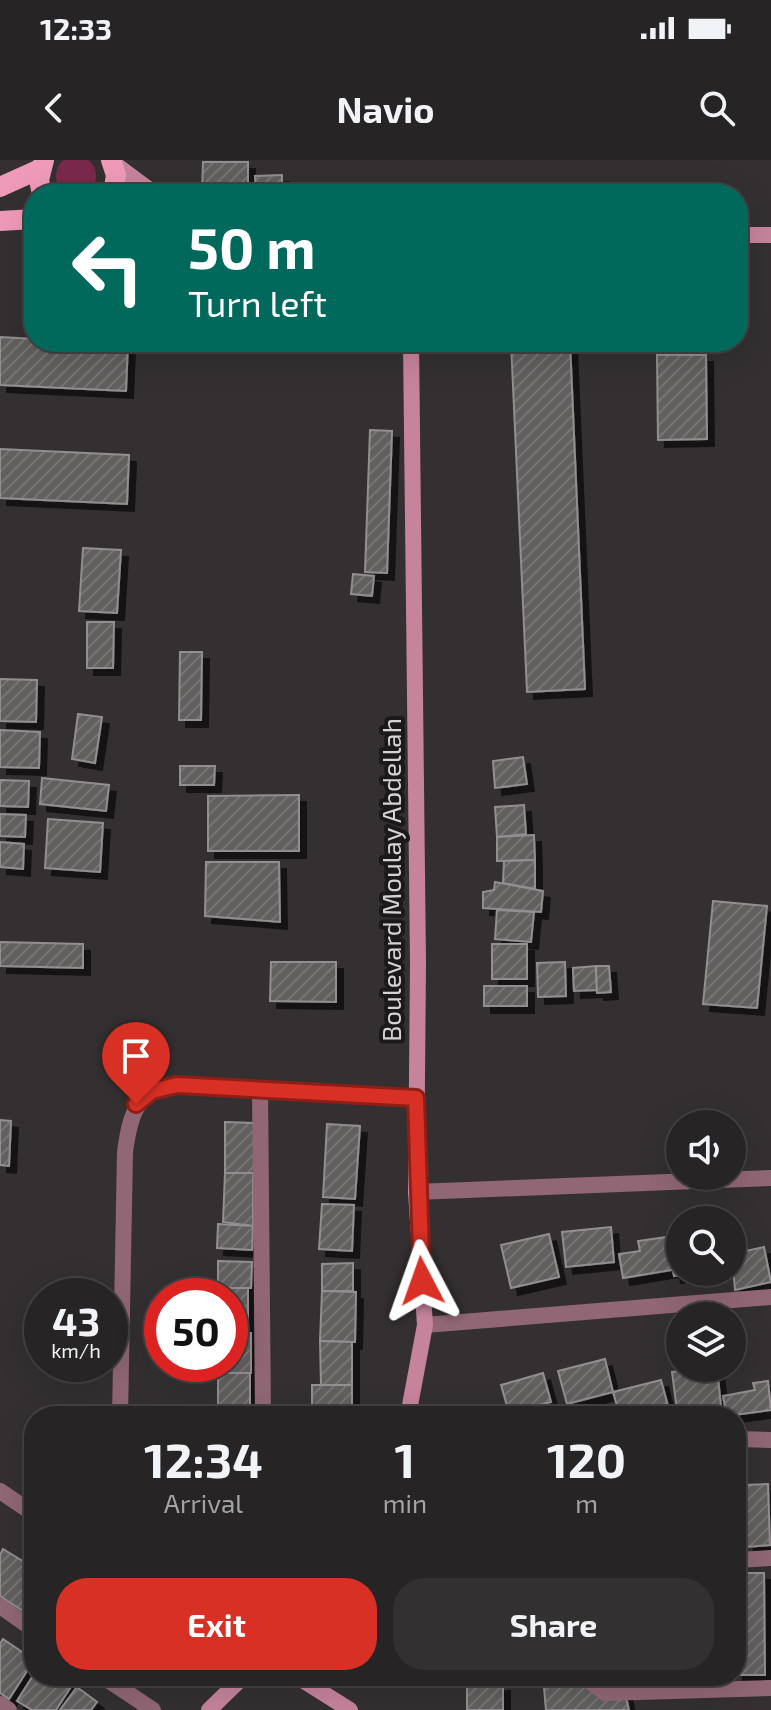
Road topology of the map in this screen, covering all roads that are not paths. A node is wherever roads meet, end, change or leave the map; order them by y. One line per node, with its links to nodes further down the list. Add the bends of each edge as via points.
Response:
1 (112, 161): 3 (main road); 4 (main road)
2 (42, 164): 5 (main road)
3 (115, 184)
4 (142, 184)
5 (0, 187)
6 (24, 220): 7 (main road)
7 (0, 221)
8 (748, 235): 9 (main road)
9 (771, 235)
10 (411, 352): 12 (main road, Boulevard Moulay Abdellah)
11 (260, 1089): 12 (street); 17 (street, via 165,1086 144,1096 130,1117); 18 (street)
12 (416, 1098): 14 (main road, Boulevard Moulay Abdellah)
13 (771, 1178): 14 (street)
14 (416, 1192): 16 (main road, Boulevard Moulay Abdellah)
15 (771, 1297): 16 (street)
16 (425, 1325): 19 (main road, Boulevard Moulay Abdellah)
17 (120, 1406)
18 (263, 1406)
19 (410, 1406)
20 (746, 1439): 21 (street)
21 (771, 1440)
22 (0, 1491): 23 (street)
23 (24, 1507)
24 (771, 1558): 25 (street)
25 (746, 1559)
26 (0, 1606): 27 (street)
27 (24, 1623)
28 (117, 1686): 35 (street)
29 (234, 1686): 36 (main road)
30 (312, 1686): 37 (main road)
31 (596, 1686): 32 (street, via 605,1693)
32 (771, 1688)
33 (0, 1704): 34 (street)
34 (9, 1710)
35 (153, 1710)
36 (209, 1710)
37 (350, 1710)

